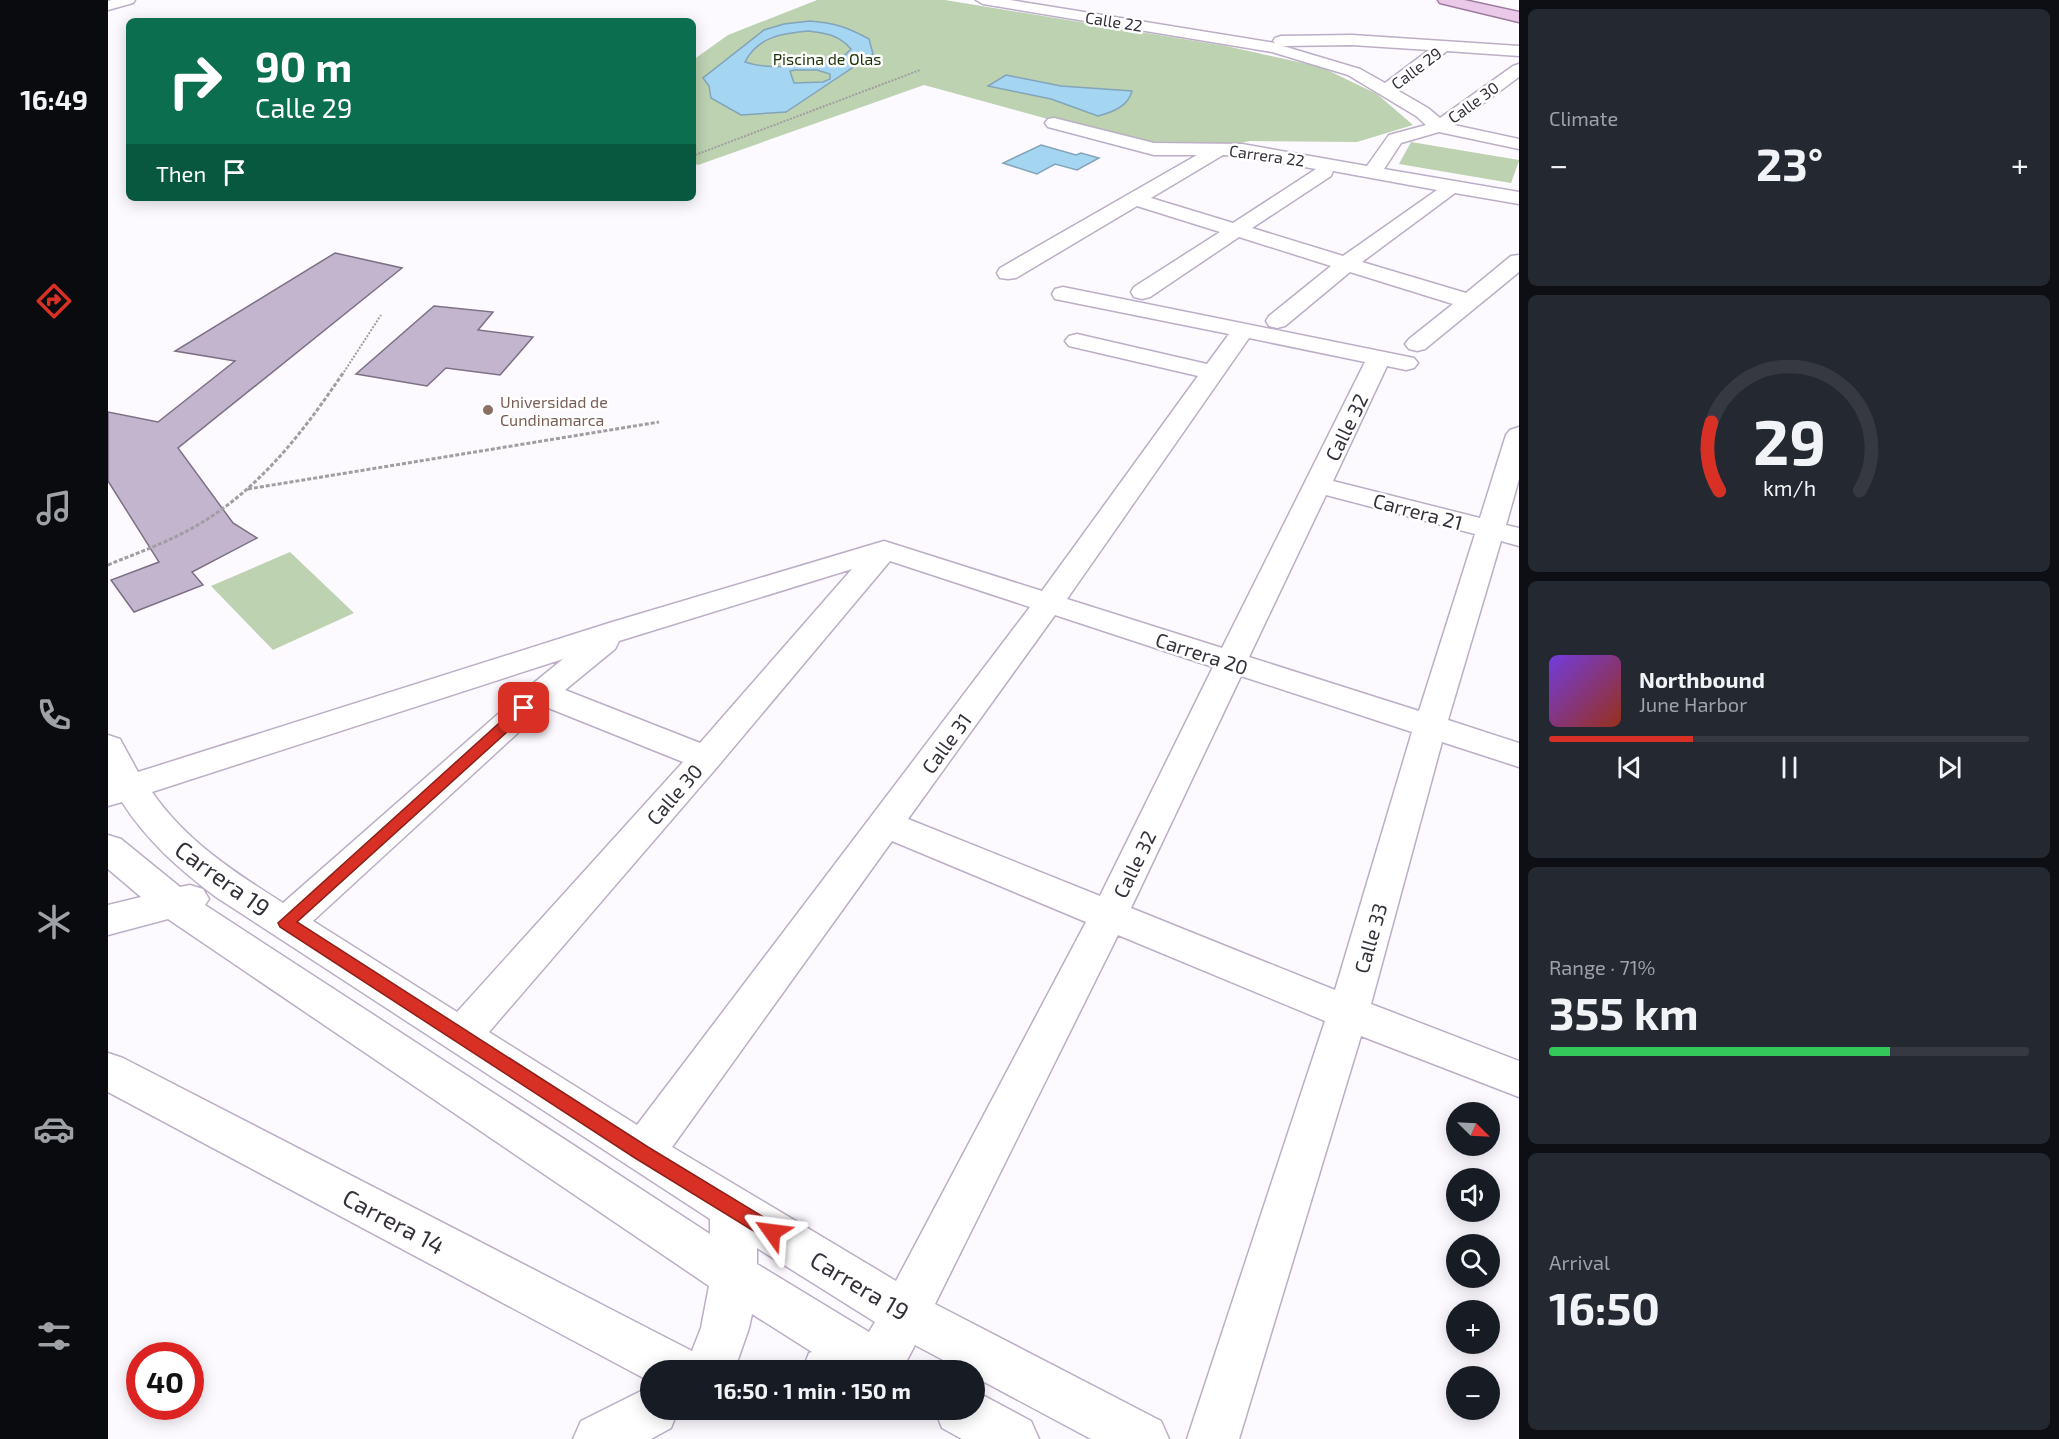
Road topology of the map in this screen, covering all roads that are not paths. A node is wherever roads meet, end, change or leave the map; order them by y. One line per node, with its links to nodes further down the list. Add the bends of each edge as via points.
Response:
1 (128, 0): 5 (street)
2 (983, 0): 8 (street, Calle 22)
3 (1445, 0): 7 (main road)
4 (1472, 0): 6 (main road)
5 (108, 6)
6 (1519, 11)
7 (1519, 17)
8 (1246, 41): 9 (street, via 1352,40); 12 (street, via 1354,72)
9 (1445, 45): 10 (street); 12 (street, Calle 29)
10 (1519, 51)
11 (1519, 69): 14 (street, Calle 30)
12 (1386, 91): 14 (street)
13 (1054, 123): 16 (street, via 1154,149)
14 (1439, 127): 15 (street); 18 (street, Calle 30, via 1395,139)
15 (1519, 144)
16 (1221, 149): 18 (street, Carrera 22); 21 (street, Carrera 22)
17 (1324, 172): 22 (street)
18 (1372, 172): 20 (street, Carrera 22)
19 (1446, 192): 24 (street)
20 (1519, 198)
21 (1135, 199): 22 (street); 25 (street, Carrera 22)
22 (1236, 230): 24 (street); 26 (street)
23 (1519, 261): 28 (street)
24 (1347, 263): 28 (street); 29 (street)
25 (1008, 273)
26 (1142, 292)
27 (1063, 294): 30 (street)
28 (1471, 302): 32 (street)
29 (1277, 321)
30 (1244, 329): 32 (street); 33 (street, Calle 31)
31 (1077, 341): 33 (street)
32 (1401, 355): 35 (street, Calle 32)
33 (1214, 373): 38 (street, Calle 31)
34 (1519, 435): 36 (street, Calle 33)
35 (1318, 485): 36 (street, Carrera 21); 40 (street, Calle 32)
36 (1504, 533): 42 (street, Calle 33)
37 (884, 550): 38 (street, Carrera 20); 39 (street); 45 (street, Calle 30)
38 (1049, 603): 40 (street, Carrera 20); 47 (street, Calle 31)
39 (620, 630): 41 (street); 46 (street)
40 (1233, 663): 42 (street, Carrera 20); 51 (street, Calle 32)
41 (541, 693): 45 (street); 53 (street)
42 (1430, 727): 44 (street, Carrera 20); 54 (street, Calle 33)
43 (108, 747): 46 (street, Carrera 19)
44 (1519, 755)
45 (706, 758): 55 (street, Calle 30)
46 (118, 790): 49 (street, Carrera 19, via 188,858)
47 (886, 824): 51 (street); 58 (street, Calle 31)
48 (109, 851): 50 (street)
49 (229, 887): 50 (street); 53 (street, Carrera 19)
50 (174, 904): 52 (street); 60 (street)
51 (1109, 915): 54 (street); 61 (street, Calle 32)
52 (108, 920)
53 (286, 923): 55 (street, Carrera 19)
54 (1348, 1013): 57 (street); 71 (street, Calle 33)
55 (461, 1036): 58 (street, Carrera 19)
56 (111, 1071): 62 (street, Carrera 14)
57 (1519, 1079)
58 (642, 1152): 59 (street, Carrera 19)
59 (733, 1208): 60 (street); 61 (street, Carrera 19)
60 (734, 1276): 63 (street, via 725,1328); 64 (street)
61 (906, 1314): 65 (street, Calle 32); 70 (street, Carrera 19)
62 (659, 1360)
63 (713, 1360)
64 (870, 1360)
65 (886, 1360)
66 (640, 1417): 68 (street)
67 (978, 1420): 69 (street)
68 (599, 1439)
69 (1013, 1439)
70 (1143, 1439)
71 (1213, 1439)

